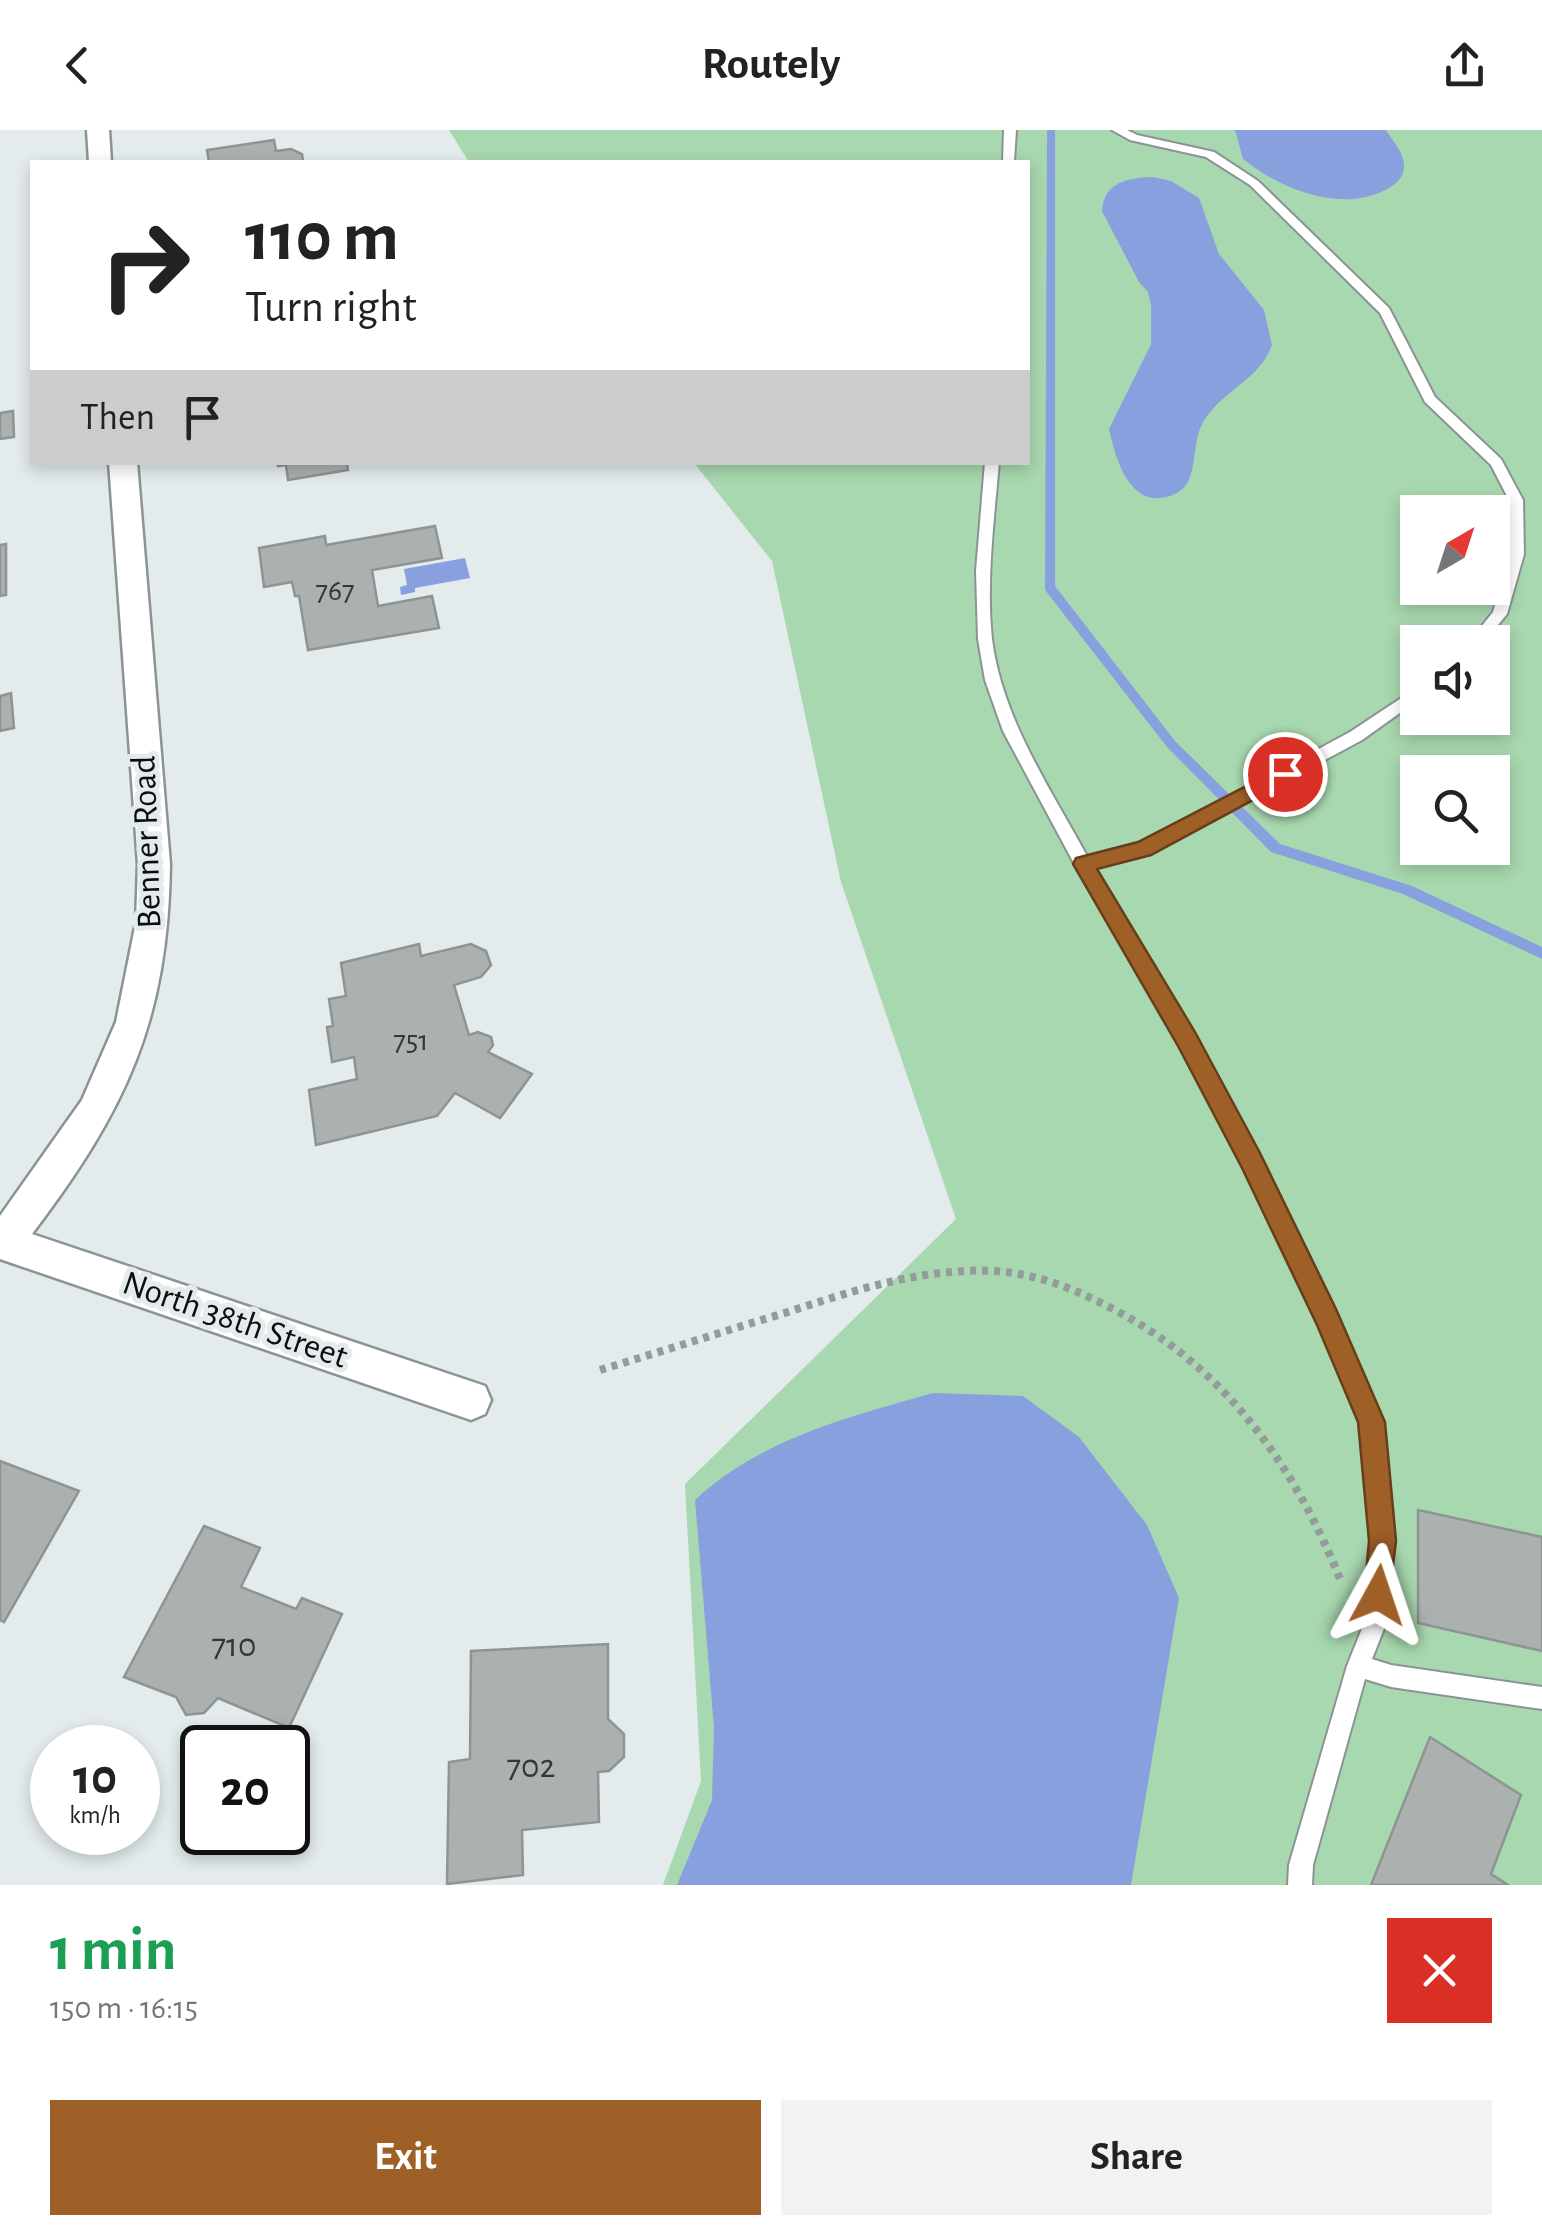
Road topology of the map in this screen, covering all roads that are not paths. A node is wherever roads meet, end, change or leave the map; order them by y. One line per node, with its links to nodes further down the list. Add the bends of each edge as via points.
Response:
1 (98, 130): 4 (street)
2 (1010, 130): 5 (lane)
3 (1118, 130): 8 (lane, via 1210,154 1268,195 1385,310 1430,399 1503,472 1516,500 1517,554)
4 (100, 160)
5 (1010, 160)
6 (122, 465): 11 (street, Benner Road, via 154,864 146,982 95,1114)
7 (992, 465): 10 (lane, via 983,570 993,680 1011,731)
8 (1491, 625)
9 (1400, 705): 10 (lane, via 1356,736 1143,849)
10 (1083, 864): 13 (lane, via 1251,1161 1372,1422 1382,1541 1376,1622)
11 (2, 1241): 12 (street, North 38th Street)
12 (471, 1400)
13 (1358, 1666): 14 (lane); 15 (lane, via 1300,1864)
14 (1542, 1698)
15 (1300, 1885)

